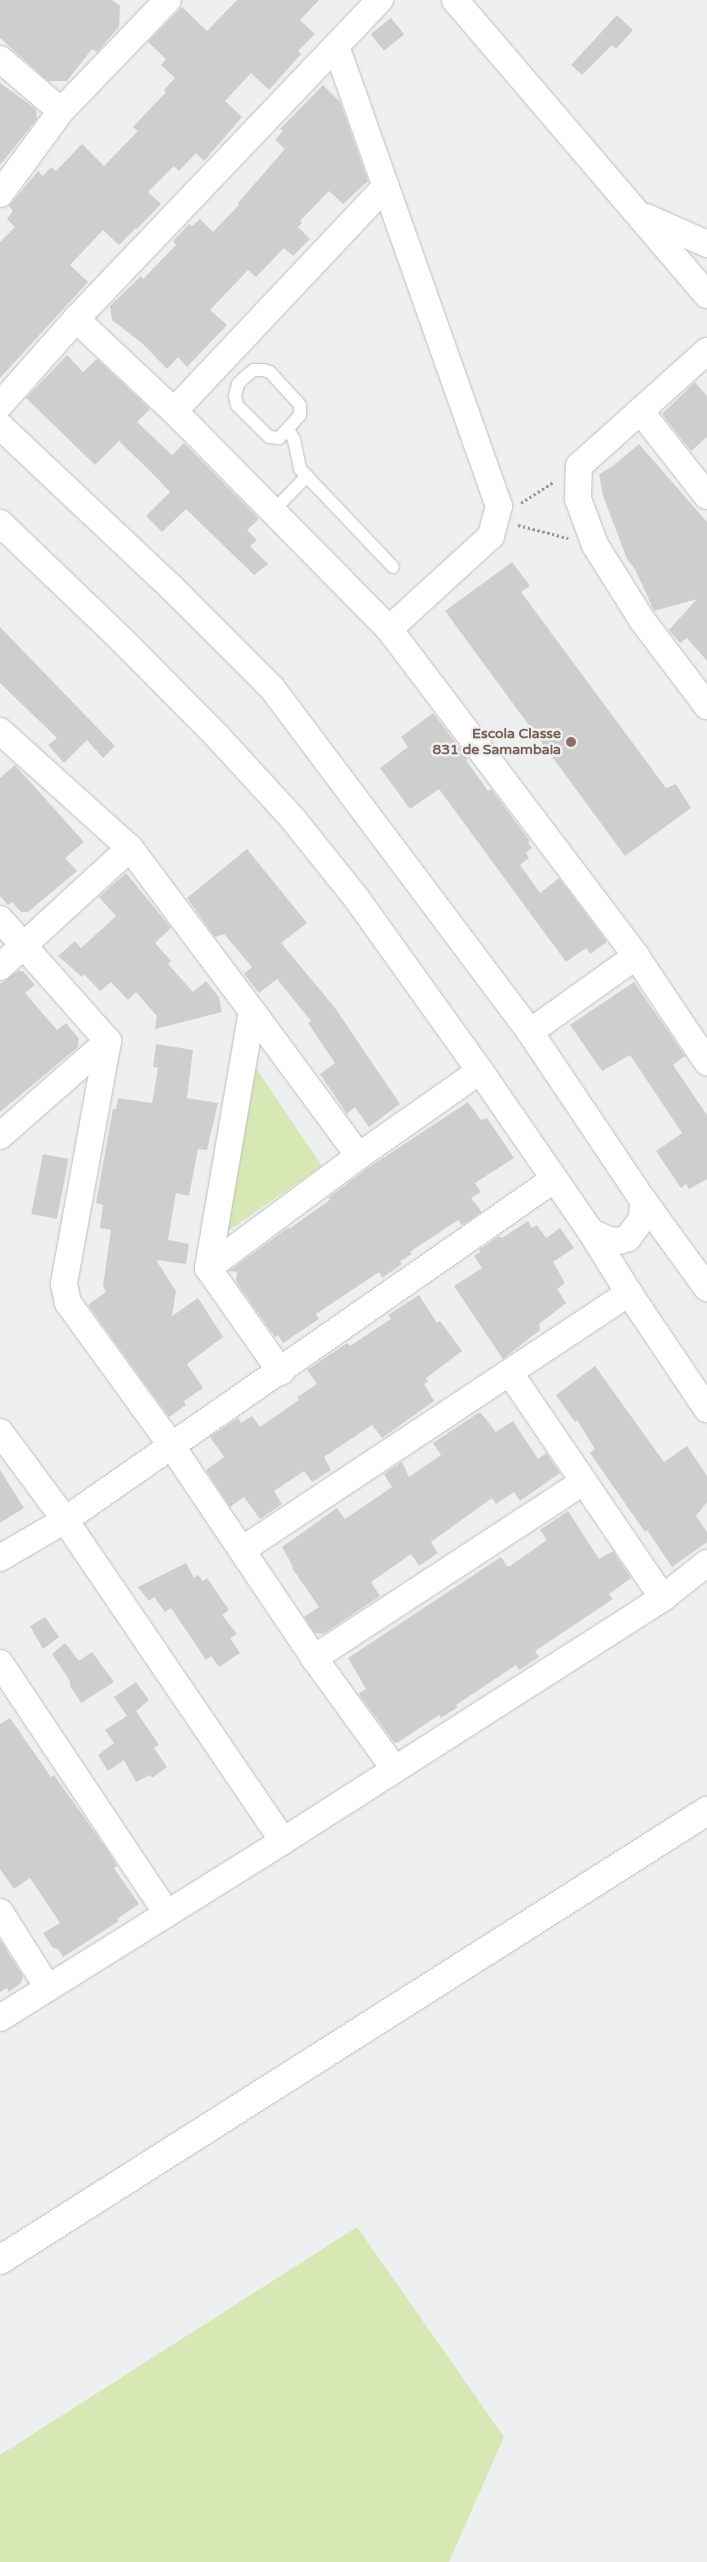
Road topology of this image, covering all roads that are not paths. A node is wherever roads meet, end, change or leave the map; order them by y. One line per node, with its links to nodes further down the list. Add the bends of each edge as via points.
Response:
1 (380, 0): 4 (street)
2 (455, 0): 9 (street)
3 (157, 3): 6 (street)
4 (336, 46): 7 (street); 12 (street)
5 (0, 59): 6 (street)
6 (61, 110): 8 (street)
7 (386, 186): 15 (street); 24 (street, via 499,506 491,536)
8 (0, 194)
9 (641, 215): 10 (street); 11 (street)
10 (707, 244)
11 (707, 294)
12 (76, 319): 14 (street); 15 (street)
13 (707, 351): 16 (street)
14 (0, 405)
15 (174, 411): 21 (street)
16 (641, 412): 20 (street); 25 (street, via 579,466 578,499 595,544 642,620)
17 (0, 426): 33 (street, via 170,586 272,688)
18 (288, 430): 18 (lane, via 302,410 270,372 254,370 237,390 237,405 274,439); 19 (lane, via 294,440 298,464)
19 (307, 476): 21 (lane); 23 (lane)
20 (707, 496)
21 (273, 512): 24 (street)
22 (0, 523): 36 (street, via 136,654 293,819 357,899)
23 (393, 567)
24 (390, 629): 30 (street)
25 (707, 706)
26 (0, 731): 27 (street)
27 (130, 848): 29 (street); 32 (street)
28 (0, 919): 29 (street)
29 (26, 946): 31 (street); 34 (street)
30 (636, 956): 33 (street); 35 (street)
31 (0, 967)
32 (252, 1011): 38 (street); 42 (street)
33 (530, 1032): 40 (street)
34 (108, 1040): 37 (street); 49 (street, via 64,1284 68,1303)
35 (707, 1062)
36 (480, 1071): 38 (street); 39 (street)
37 (0, 1136)
38 (359, 1156): 42 (street)
39 (553, 1180): 41 (street); 45 (street)
40 (643, 1200): 41 (street, via 642,1219 628,1238 609,1240); 43 (street)
41 (590, 1232): 44 (street)
42 (208, 1268): 45 (street)
43 (707, 1288)
44 (628, 1293): 46 (street); 47 (street)
45 (281, 1372): 49 (street)
46 (510, 1373): 50 (street); 52 (street)
47 (707, 1409)
48 (0, 1432): 51 (street)
49 (171, 1445): 51 (street); 52 (street)
50 (584, 1482): 55 (street); 56 (street)
51 (65, 1520): 53 (street); 60 (street)
52 (242, 1550): 56 (street)
53 (0, 1558)
54 (707, 1563): 55 (street)
55 (663, 1598): 58 (street)
56 (314, 1658): 58 (street)
57 (0, 1663): 62 (street)
58 (394, 1768): 60 (street)
59 (707, 1811): 65 (highway)
60 (283, 1841): 62 (street)
61 (0, 1912): 63 (street)
62 (167, 1913): 63 (street)
63 (48, 1988): 64 (street)
64 (0, 2018)
65 (0, 2260)

